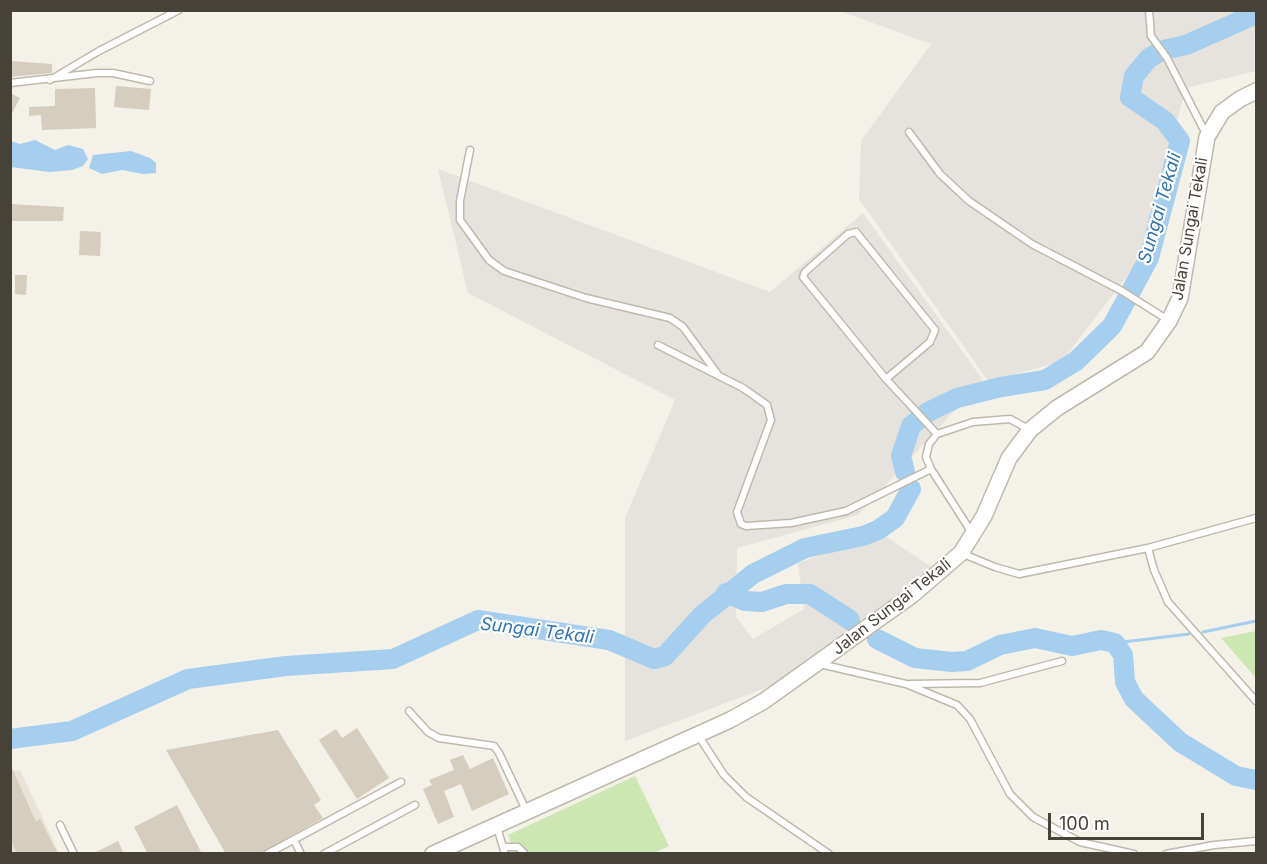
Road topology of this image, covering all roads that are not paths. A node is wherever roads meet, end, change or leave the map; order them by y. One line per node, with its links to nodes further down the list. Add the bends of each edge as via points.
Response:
1 (179, 10): 3 (lane)
2 (1149, 10): 8 (lane, via 1151,36 1167,58)
3 (50, 80): 4 (lane, via 98,73); 5 (lane)
4 (150, 81)
5 (10, 83)
6 (1257, 91): 8 (street, Jalan Sungai Tekali, via 1222,112)
7 (909, 132): 10 (lane, via 940,174 969,201 1032,244 1122,291)
8 (1207, 137): 10 (street, Jalan Sungai Tekali, via 1180,298)
9 (470, 150): 12 (lane, via 460,220 489,260 504,271 586,298 670,318 682,327)
10 (1169, 321): 14 (street, Jalan Sungai Tekali, via 1147,352)
11 (658, 345): 12 (lane)
12 (721, 379): 16 (lane, via 763,401 771,420 737,512 746,526 791,524 846,512)
13 (886, 379): 13 (lane, via 803,277 848,234 856,232 935,330 930,342); 15 (lane)
14 (1030, 429): 15 (lane, via 1001,418); 18 (street, Jalan Sungai Tekali, via 1009,458)
15 (937, 434): 16 (lane, via 926,450)
16 (931, 469): 18 (lane)
17 (1257, 518): 19 (lane)
18 (975, 536): 20 (street, Jalan Sungai Tekali)
19 (1148, 548): 20 (lane, via 1019,574); 24 (lane, via 1168,602)
20 (961, 553): 22 (street, Jalan Sungai Tekali, via 931,581)
21 (1062, 661): 23 (lane, via 980,683)
22 (818, 664): 23 (lane); 26 (street, Jalan Sungai Tekali, via 764,701)
23 (906, 684): 42 (lane, via 957,705 970,719 1010,794 1033,817 1080,842)
24 (1257, 701)
25 (409, 711): 29 (lane, via 439,738 494,746)
26 (697, 734): 29 (street, Jalan Sungai Tekali); 41 (lane, via 724,775 746,797)
27 (401, 782): 32 (lane)
28 (415, 806): 38 (lane)
29 (526, 810): 30 (street, Jalan Sungai Tekali)
30 (496, 824): 34 (lane); 39 (street, Jalan Sungai Tekali)
31 (60, 825): 35 (lane)
32 (294, 840): 36 (lane); 37 (lane)
33 (1257, 841): 43 (lane)
34 (504, 850): 40 (lane, via 518,847)
35 (74, 854)
36 (267, 854)
37 (301, 854)
38 (324, 854)
39 (433, 854)
40 (525, 854)
41 (829, 854)
42 (1134, 854)
43 (1166, 854)

